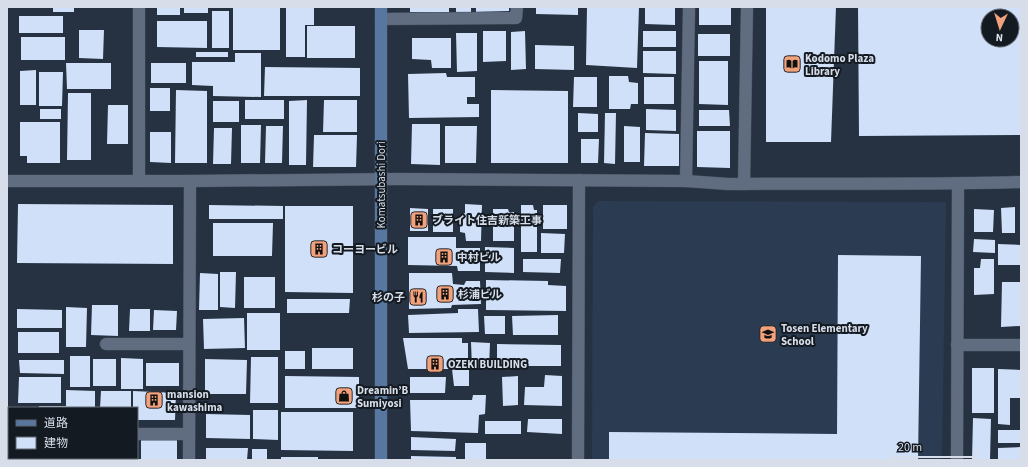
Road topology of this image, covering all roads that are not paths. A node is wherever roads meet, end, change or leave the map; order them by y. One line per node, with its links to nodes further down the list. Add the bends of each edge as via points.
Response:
1 (139, 7): 10 (street)
2 (381, 7): 6 (street, Komatsubashi Dori)
3 (517, 7): 6 (street, via 516,18)
4 (689, 7): 12 (street)
5 (747, 7): 14 (street)
6 (381, 19): 7 (street, Komatsubashi Dori)
7 (381, 179): 9 (street); 11 (street); 23 (street, Komatsubashi Dori)
8 (7, 180): 10 (street)
9 (579, 180): 12 (street); 24 (street)
10 (139, 181): 11 (street)
11 (190, 181): 17 (street)
12 (686, 181): 14 (street)
13 (1021, 182): 15 (street)
14 (744, 184): 15 (street)
15 (958, 184): 18 (street)
16 (106, 344): 17 (street)
17 (189, 344): 21 (street)
18 (957, 345): 19 (street); 25 (street)
19 (1021, 345)
20 (138, 434): 21 (street)
21 (189, 434): 22 (street)
22 (189, 460)
23 (381, 460)
24 (578, 460)
25 (956, 460)

